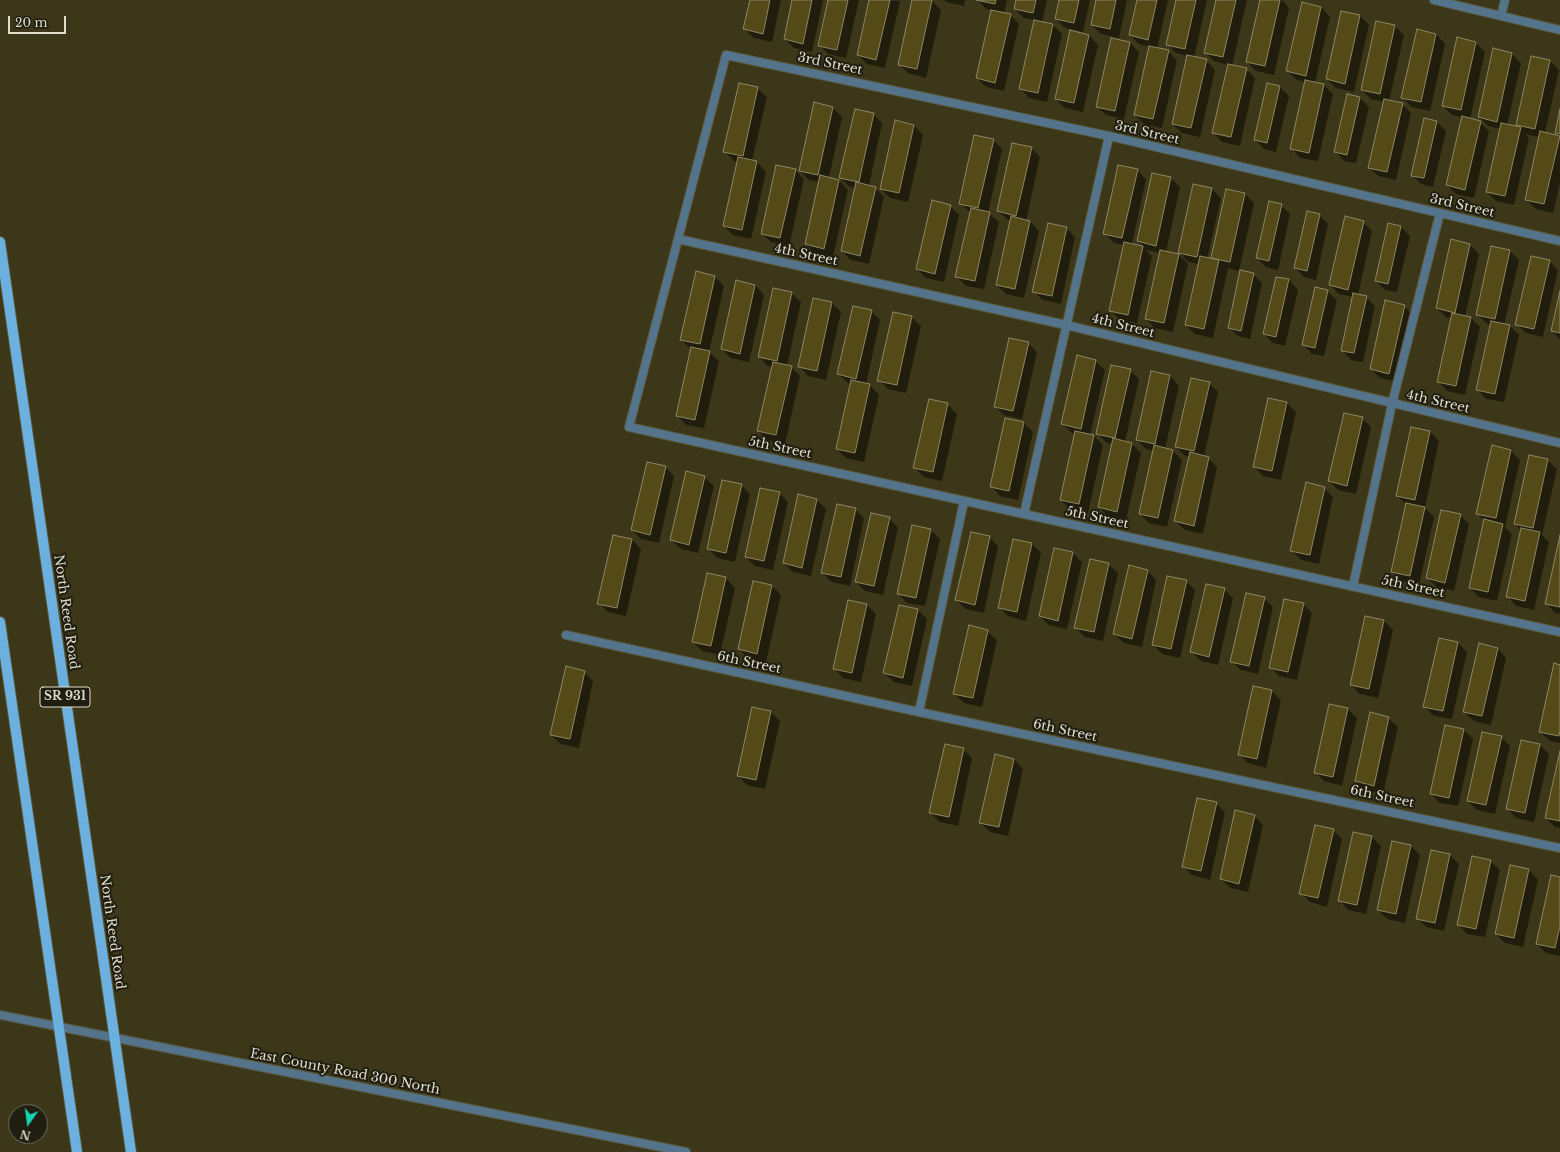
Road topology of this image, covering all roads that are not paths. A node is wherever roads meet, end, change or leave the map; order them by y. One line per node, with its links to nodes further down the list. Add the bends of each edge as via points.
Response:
1 (1434, 0): 3 (street)
2 (1505, 0): 3 (street)
3 (1501, 16): 4 (street)
4 (1560, 30)
5 (1109, 136): 6 (street, 3rd Street); 7 (street, 3rd Street, via 726,55); 10 (street)
6 (1440, 213): 8 (street, 3rd Street); 11 (street)
7 (678, 239): 10 (street, 4th Street); 13 (street, 5th Street, via 629,427)
8 (1560, 241)
9 (0, 242): 23 (main road, North Reed Road / SR 931)
10 (1066, 324): 11 (street, 4th Street); 14 (street)
11 (1392, 404): 12 (street, 4th Street); 15 (street)
12 (1560, 443)
13 (964, 501): 14 (street, 5th Street); 19 (street)
14 (1024, 514): 15 (street, 5th Street)
15 (1353, 586): 17 (street, 5th Street)
16 (0, 622): 22 (main road)
17 (1560, 632)
18 (566, 635): 19 (street, 6th Street)
19 (918, 712): 20 (street, 6th Street)
20 (1560, 848)
21 (0, 1015): 22 (street, East County Road 300 North)
22 (59, 1027): 23 (street, East County Road 300 North); 24 (main road)
23 (114, 1039): 25 (main road, North Reed Road / SR 931); 26 (street, East County Road 300 North)
24 (77, 1152)
25 (131, 1152)
26 (686, 1152)

